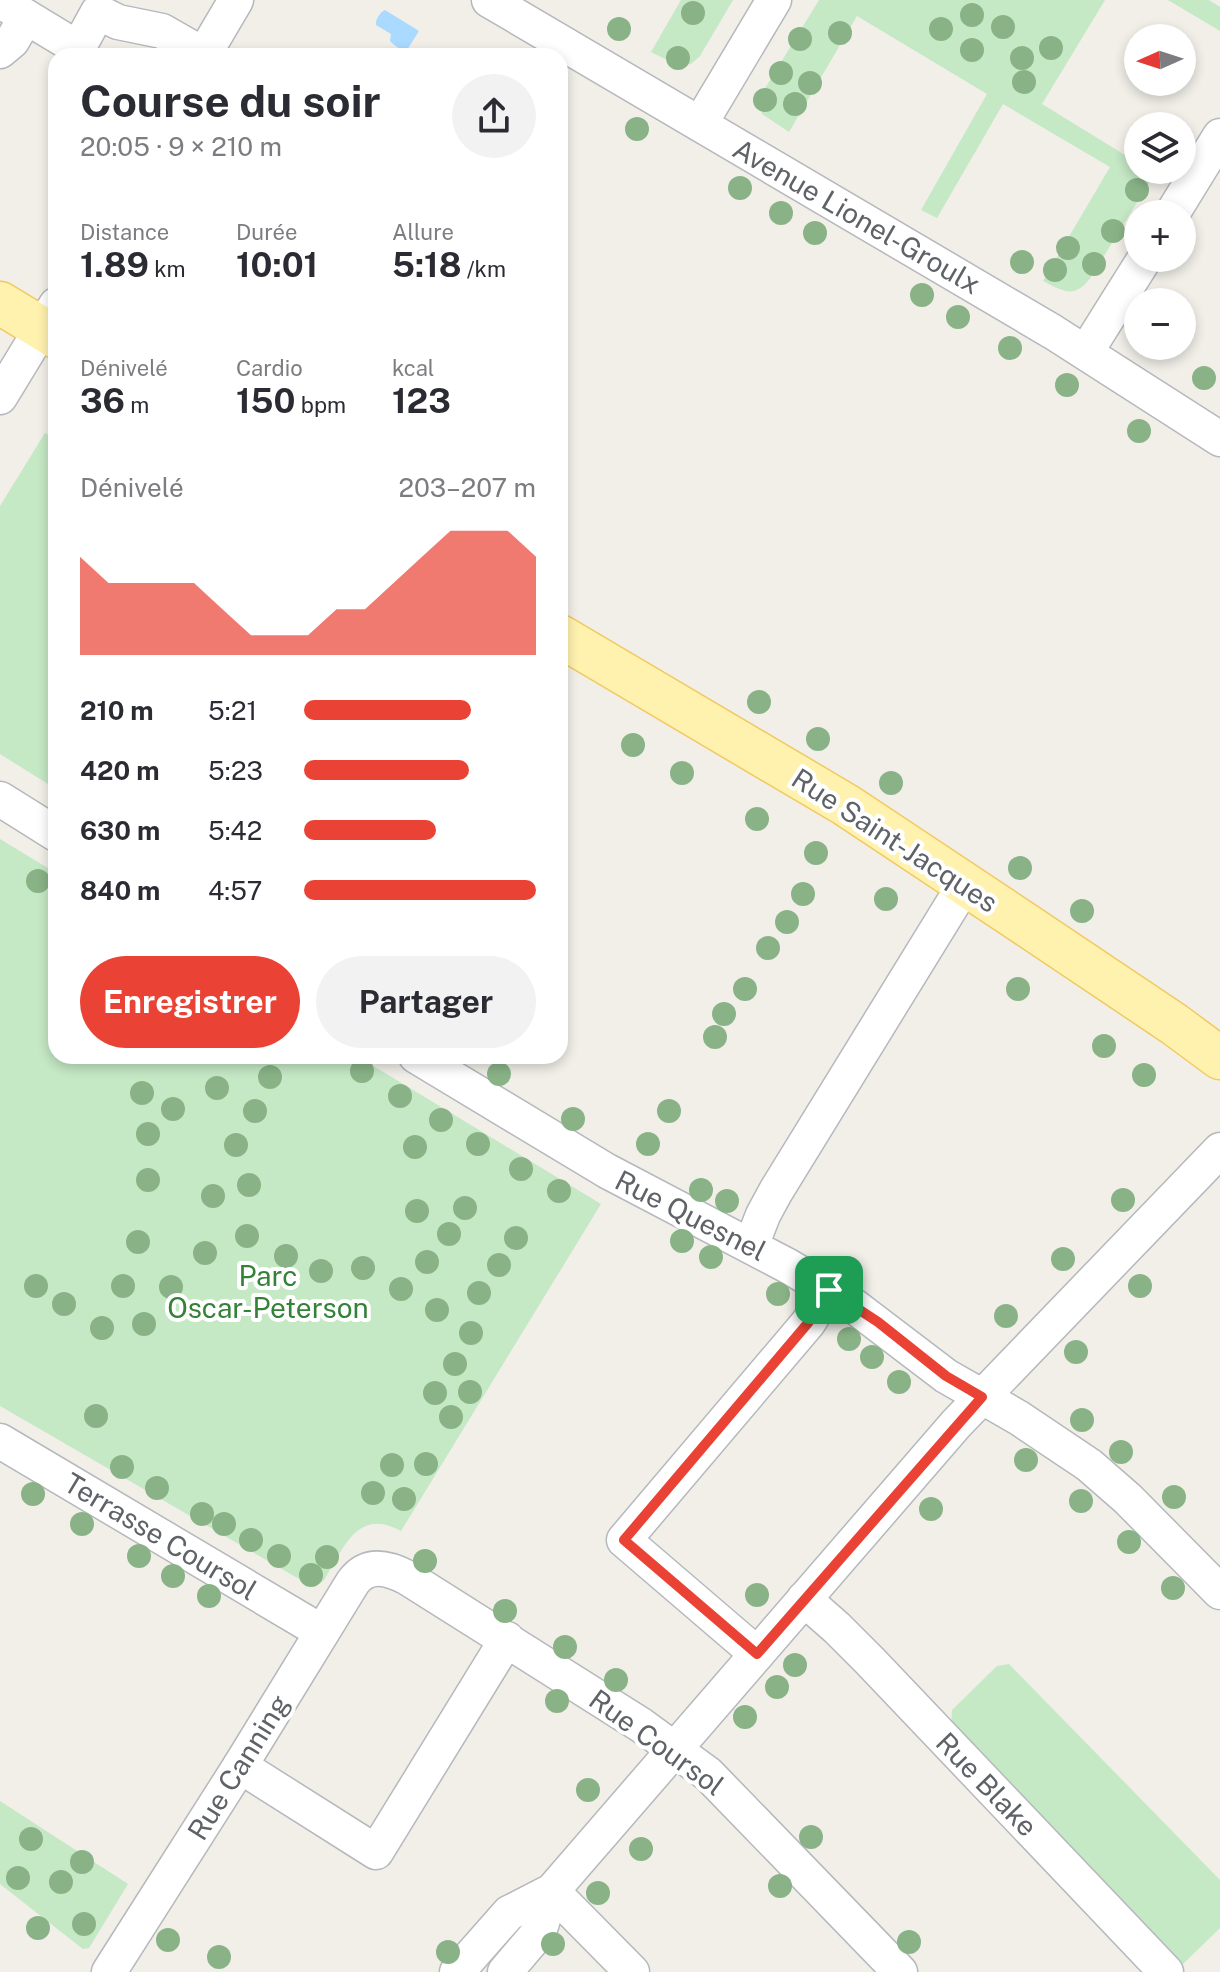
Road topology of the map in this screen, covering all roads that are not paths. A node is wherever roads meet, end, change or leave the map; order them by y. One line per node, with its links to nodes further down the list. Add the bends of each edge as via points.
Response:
1 (236, 0): 6 (street)
2 (489, 0): 8 (street, Avenue Lionel-Groulx)
3 (774, 0): 8 (street)
4 (13, 9): 5 (street, via 71,44 82,41 98,12 162,31); 7 (street, via 12,41)
5 (191, 48)
6 (209, 48)
7 (0, 51)
8 (700, 124): 15 (street, Avenue Lionel-Groulx)
9 (1220, 136): 10 (street)
10 (1181, 200)
11 (1136, 272): 15 (street)
12 (0, 303): 13 (main road)
13 (48, 322)
14 (48, 327): 16 (street)
15 (1086, 352): 17 (street, Avenue Lionel-Groulx)
16 (0, 397)
17 (1220, 439)
18 (568, 641): 21 (main road, Rue Saint-Jacques, via 846,805)
19 (0, 799): 20 (street)
20 (48, 829)
21 (965, 884): 22 (main road, Rue Saint-Jacques); 25 (street, via 776,1191)
22 (1220, 1058)
23 (429, 1064): 25 (street, Rue Quesnel, via 607,1171)
24 (1220, 1150): 27 (street)
25 (751, 1246): 26 (street, Rue Quesnel)
26 (829, 1290): 27 (street, Rue Quesnel); 34 (street, via 808,1323 624,1540)
27 (982, 1397): 30 (street, Rue Quesnel, via 1099,1473); 31 (street)
28 (0, 1441): 32 (street, Terrasse Coursol)
29 (372, 1569): 32 (street, Rue Canning, via 358,1576); 33 (street, Rue Coursol, via 408,1578)
30 (1220, 1592)
31 (804, 1599): 34 (street); 43 (street, Rue Blake, via 870,1661)
32 (322, 1632): 36 (street, Rue Canning)
33 (507, 1639): 35 (street, Rue Coursol); 36 (street, via 376,1852)
34 (757, 1654): 35 (street)
35 (674, 1749): 37 (street); 42 (street, Rue Coursol, via 714,1779)
36 (240, 1766): 38 (street, Rue Canning)
37 (552, 1891): 39 (street, via 509,1913); 40 (street, via 539,1932); 41 (street)
38 (109, 1972)
39 (457, 1972)
40 (505, 1972)
41 (632, 1972)
42 (900, 1972)
43 (1166, 1972)

